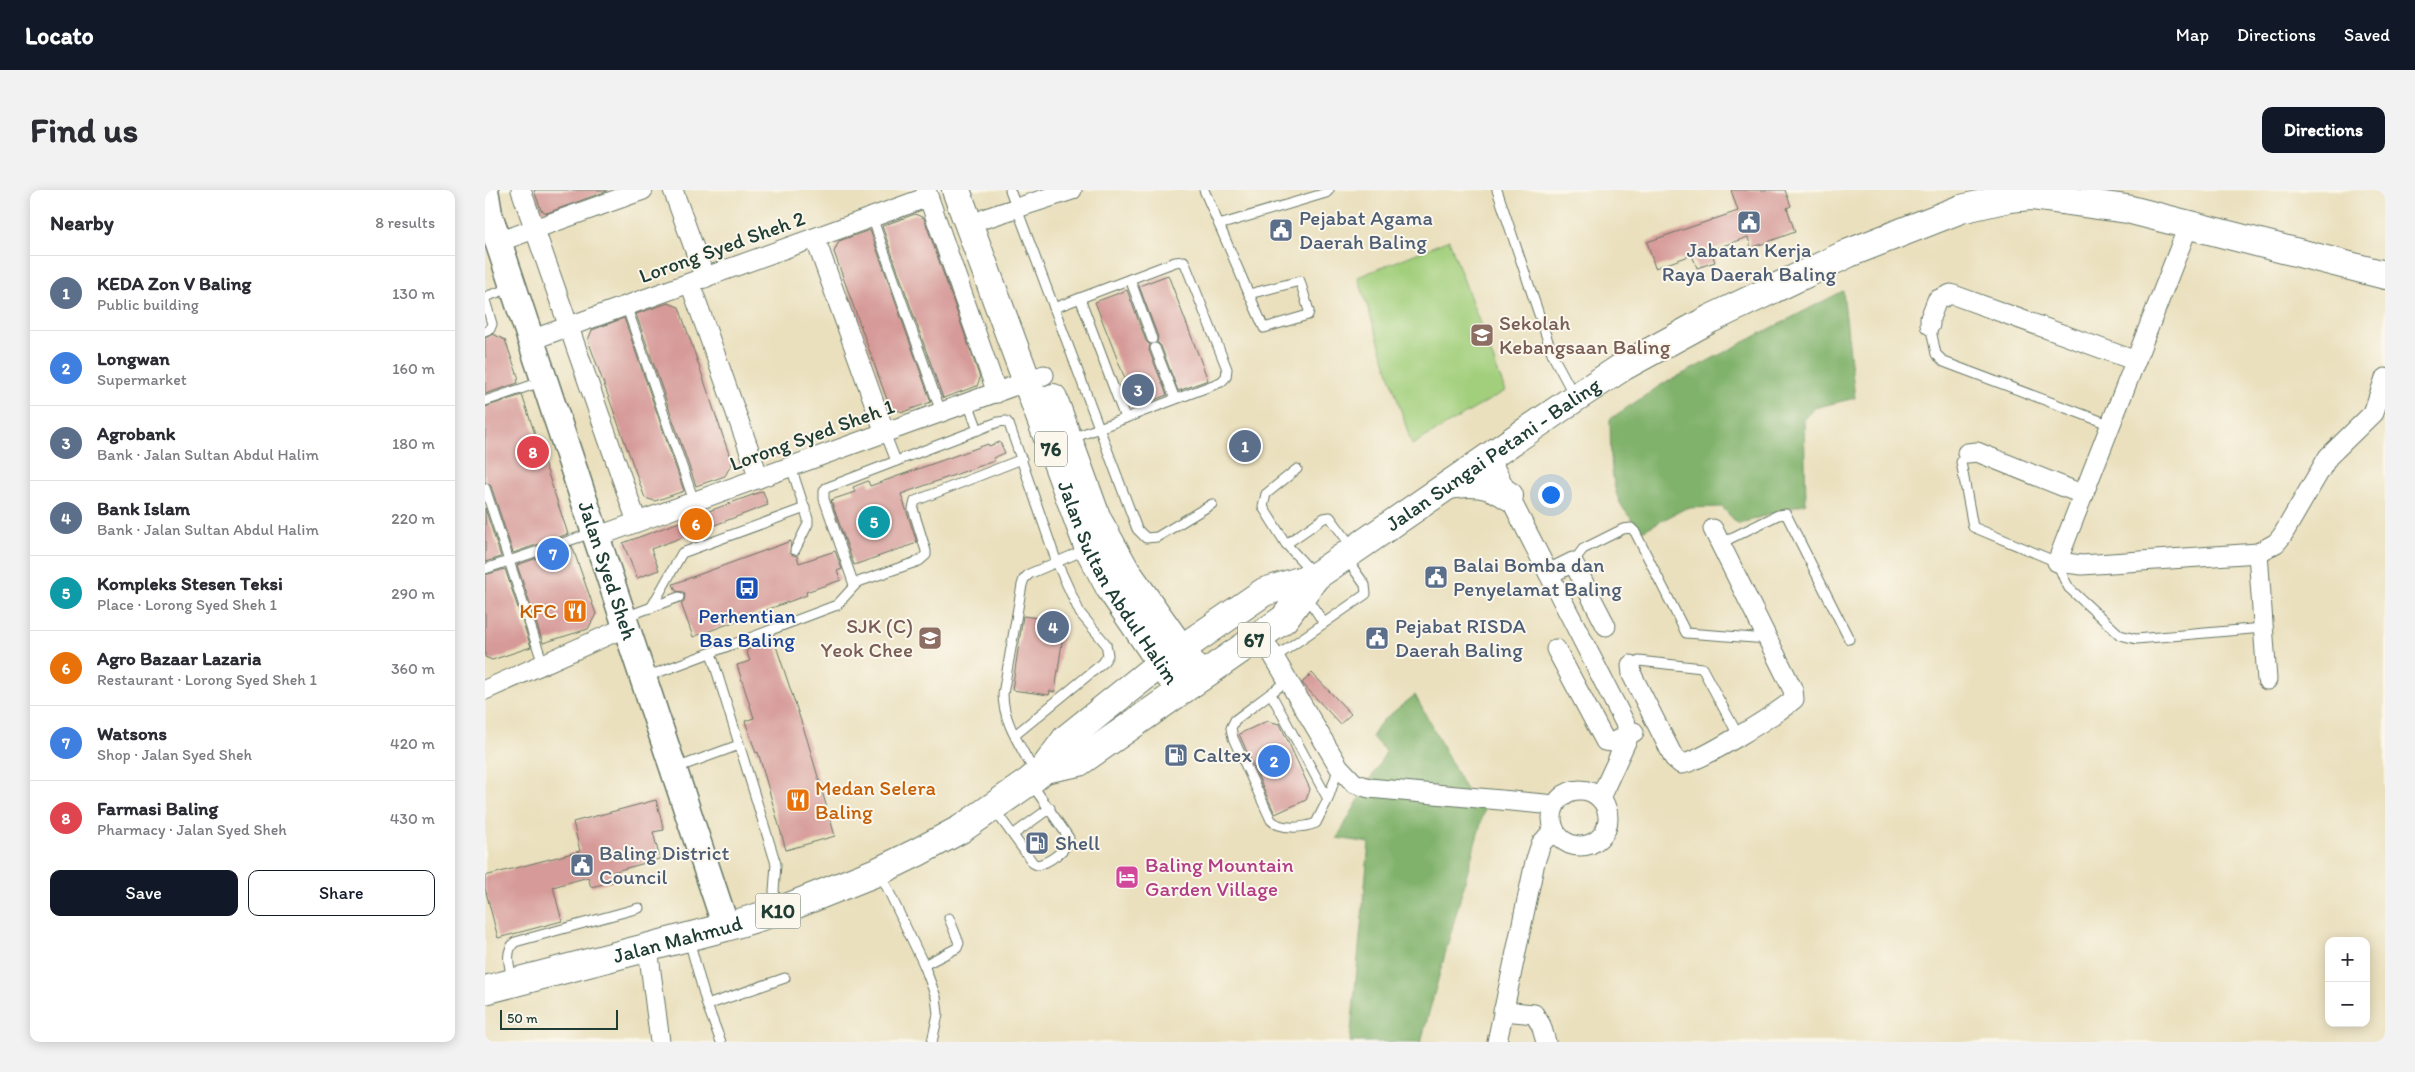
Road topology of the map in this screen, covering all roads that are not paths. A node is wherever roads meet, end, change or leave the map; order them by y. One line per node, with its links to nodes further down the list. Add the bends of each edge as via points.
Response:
1 (521, 190): 19 (street)
2 (643, 190): 12 (street)
3 (673, 190): 24 (street)
4 (957, 190): 36 (main road, Jalan Sultan Abdul Halim / 76)
5 (976, 190): 16 (main road, Jalan Sultan Abdul Halim / 76)
6 (1010, 190): 14 (lane)
7 (1072, 190): 14 (street)
8 (1204, 190): 18 (lane)
9 (1329, 190): 18 (lane)
10 (1497, 190): 40 (lane, via 1553,356)
11 (927, 194): 15 (street, Lorong Syed Sheh 2); 39 (street)
12 (611, 195): 19 (street)
13 (486, 204): 21 (street, Jalan Syed Sheh)
14 (1016, 208): 16 (street); 30 (lane)
15 (872, 217): 20 (street, Lorong Syed Sheh 2); 44 (lane)
16 (986, 218): 36 (main road, Jalan Sultan Abdul Halim / 76)
17 (2189, 224): 22 (main road, Jalan Sungai Petani - Baling / 67); 35 (street); 40 (main road, Jalan Sungai Petani - Baling / 67, via 2127,209 2031,196 1961,209 1849,253 1710,319 1624,366)
18 (1219, 225): 26 (lane)
19 (535, 229): 21 (street); 32 (street)
20 (815, 238): 24 (street, Lorong Syed Sheh 2); 49 (street)
21 (498, 242): 25 (street, Jalan Syed Sheh)
22 (2385, 275)
23 (1129, 279): 27 (lane); 41 (lane); 41 (lane, via 1184,261 1223,360 1227,374 1224,380)
24 (697, 280): 29 (street, Lorong Syed Sheh 2); 57 (street)
25 (513, 287): 28 (lane); 34 (street, Jalan Syed Sheh)
26 (1249, 294): 26 (lane, via 1300,282 1308,315 1264,328)
27 (1080, 298): 30 (lane); 45 (lane)
28 (485, 299): 33 (lane, via 492,324)
29 (626, 306): 32 (street, Lorong Syed Sheh 2); 62 (lane)
30 (1054, 308): 47 (lane)
31 (1930, 325): 35 (street, via 1934,304 1951,294); 46 (lane, via 1936,354 1944,362)
32 (569, 326): 34 (street, Lorong Syed Sheh 2); 65 (street)
33 (485, 332)
34 (531, 340): 38 (street, Jalan Syed Sheh)
35 (2136, 361): 46 (street)
36 (1035, 378): 39 (street, Lorong Syed Sheh 1); 50 (main road, Jalan Sultan Abdul Halim / 76); 69 (main road, Jalan Sultan Abdul Halim / 76)
37 (2385, 378): 72 (street, via 2373,413 2328,457 2282,536)
38 (544, 381): 42 (lane); 66 (street, Jalan Syed Sheh)
39 (997, 392): 43 (street, Lorong Syed Sheh 1)
40 (1575, 398): 52 (main road, Jalan Sungai Petani - Baling / 67)
41 (1175, 399): 45 (lane)
42 (485, 401)
43 (968, 403): 44 (street, Lorong Syed Sheh 1); 48 (lane)
44 (941, 412): 49 (street, Lorong Syed Sheh 1)
45 (1125, 418): 47 (lane)
46 (2111, 426): 60 (street)
47 (1099, 428): 50 (lane); 63 (lane, via 1141,535 1157,538)
48 (978, 430): 53 (lane, via 1006,421); 54 (lane)
49 (885, 433): 54 (lane); 55 (street, Lorong Syed Sheh 1)
50 (1068, 440): 93 (main road, Jalan Sultan Abdul Halim / 76, via 1097,520)
51 (1967, 453): 60 (street, via 1977,452); 75 (lane, via 1961,462 1973,527)
52 (1489, 457): 58 (main road, Jalan Sungai Petani - Baling / 67); 61 (street)
53 (1022, 459): 76 (lane); 80 (lane, via 915,501 913,509 926,546 926,556)
54 (896, 461): 80 (lane, via 824,491 823,499)
55 (791, 467): 57 (street, Lorong Syed Sheh 1); 64 (lane)
56 (1297, 469): 68 (lane, via 1266,494 1263,503 1265,512)
57 (759, 478): 62 (street, Lorong Syed Sheh 1)
58 (1449, 485): 61 (main road, via 1478,482 1498,488); 71 (main road, Jalan Sungai Petani - Baling / 67)
59 (485, 488): 73 (lane)
60 (2083, 495): 75 (street)
61 (1509, 496): 78 (street)
62 (694, 501): 65 (street, Lorong Syed Sheh 1)
63 (1211, 504)
64 (805, 508): 70 (lane, via 808,524); 82 (lane, via 681,553)
65 (637, 522): 66 (street, Lorong Syed Sheh 1)
66 (595, 535): 73 (lane); 83 (street, Jalan Syed Sheh)
67 (1717, 536): 89 (street); 90 (lane, via 1786,514)
68 (1286, 544): 71 (lane, via 1330,517); 79 (lane)
69 (1089, 549): 76 (lane); 88 (main road, Jalan Sultan Abdul Halim / 76)
70 (795, 550)
71 (1349, 553): 79 (main road, Jalan Sungai Petani - Baling / 67); 84 (lane, via 1367,591)
72 (2258, 553): 75 (street, via 2081,565); 86 (street)
73 (509, 561): 77 (lane); 95 (lane)
74 (1573, 562): 78 (street); 85 (street); 89 (lane, via 1583,549 1631,528 1686,633)
75 (2057, 562): 86 (lane, via 2069,588 2120,635 2128,638)
76 (1057, 563): 106 (lane, via 1029,574 1022,585 1003,694 1005,716); 106 (lane, via 1080,613 1105,644 1108,655 1103,663)
77 (485, 569)
78 (1549, 574): 105 (street)
79 (1310, 584): 84 (lane); 87 (main road, Jalan Sungai Petani - Baling / 67, via 1284,619); 93 (main road, Jalan Sungai Petani - Baling / 67, via 1265,592)
80 (854, 585): 92 (lane, via 837,605)
81 (679, 598): 82 (lane)
82 (651, 608): 83 (lane)
83 (624, 622): 95 (street); 97 (street, Jalan Syed Sheh)
84 (1324, 623): 94 (lane)
85 (1606, 626)
86 (2263, 628): 98 (street)
87 (1261, 635): 94 (street); 100 (main road, Jalan Sungai Petani - Baling / 67)
88 (1142, 636): 93 (main road, Jalan Sultan Abdul Halim / 76); 102 (main road, via 1143,652)
89 (1768, 639): 107 (street, via 1795,696 1791,702)
90 (1849, 639)
91 (1556, 649): 105 (street, via 1605,741 1613,742)
92 (711, 653): 97 (lane); 108 (lane)
93 (1171, 657): 100 (main road, Jalan Sultan Abdul Halim / 76); 102 (main road, Jalan Mahmud / K10)
94 (1274, 659): 99 (street)
95 (543, 664): 101 (street)
96 (1631, 665): 104 (street, via 1632,675); 107 (lane, via 1639,661 1702,668)
97 (643, 678): 110 (street, Jalan Syed Sheh)
98 (2267, 680)
99 (1287, 681): 103 (lane); 109 (street)
100 (1191, 684): 111 (main road, Jalan Mahmud / K10, via 1079,762)
101 (485, 690)
102 (1125, 692): 111 (main road, Jalan Mahmud / K10, via 1065,739)
103 (1271, 694): 113 (lane); 113 (lane, via 1235,720 1231,728 1271,820 1279,826 1313,824)
104 (1655, 721): 105 (street); 107 (street, via 1674,758 1681,764)
105 (1630, 734): 112 (street)
106 (1015, 735): 111 (lane)
107 (1738, 736)
108 (739, 744): 110 (lane); 121 (lane, via 776,864 774,892)
109 (1339, 767): 113 (lane); 114 (street, via 1354,783 1369,788)
110 (673, 768): 123 (street, Jalan Syed Sheh)
111 (1037, 775): 115 (main road, Jalan Mahmud / K10); 116 (lane)
112 (1600, 798): 114 (street, via 1593,793 1576,790 1567,793); 117 (street, via 1608,820 1598,840 1577,846 1563,841)
113 (1328, 799)
114 (1555, 805): 117 (street, via 1552,813)
115 (993, 807): 118 (lane); 119 (main road, Jalan Mahmud / K10, via 961,829)
116 (1050, 808): 118 (lane); 118 (lane, via 1069,838 1065,848 1046,862 1033,863)
117 (1554, 829): 131 (street, via 1541,844 1535,862)
118 (1014, 834)
119 (879, 870): 121 (main road, Jalan Mahmud / K10); 126 (lane)
120 (639, 908): 128 (lane, via 515,942 508,956)
121 (779, 911): 123 (main road, Jalan Mahmud / K10)
122 (949, 918): 126 (lane, via 959,943 957,948)
123 (726, 927): 124 (main road, Jalan Mahmud / K10)
124 (688, 937): 125 (main road, Jalan Mahmud / K10); 130 (lane)
125 (648, 948): 128 (main road, Jalan Mahmud / K10); 132 (street)
126 (924, 965): 134 (lane, via 938,1006)
127 (785, 978): 130 (lane)
128 (512, 983): 129 (main road, Jalan Mahmud / K10)
129 (485, 990)
130 (707, 1004): 133 (lane)
131 (1503, 1011): 135 (street); 136 (street, via 1534,1014)
132 (661, 1042)
133 (721, 1042)
134 (932, 1042)
135 (1497, 1042)
136 (1546, 1042)

